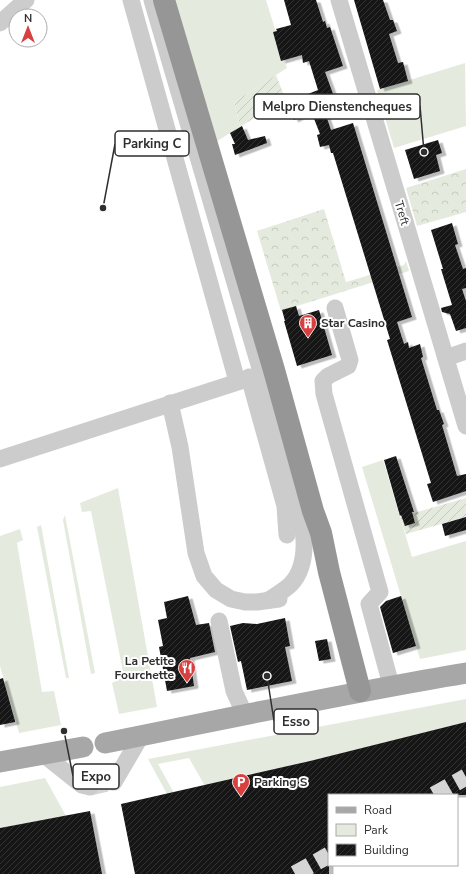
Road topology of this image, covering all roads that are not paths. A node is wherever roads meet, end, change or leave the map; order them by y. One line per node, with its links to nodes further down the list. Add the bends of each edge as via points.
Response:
1 (26, 0): 6 (street)
2 (131, 0): 10 (street)
3 (152, 0): 10 (street)
4 (164, 0): 10 (highway)
5 (339, 0): 9 (street, Treft)
6 (0, 23)
7 (335, 308): 19 (street, via 350,360 348,366 323,381 324,394 380,592 369,604)
8 (466, 351): 9 (street)
9 (446, 358): 12 (street, Treft)
10 (255, 376): 11 (street); 14 (highway); 15 (street, via 285,506); 16 (street, via 296,491 304,531 302,561 298,573 291,584)
11 (170, 403): 13 (street); 16 (street, via 180,447 196,553 204,576 216,590 232,599 245,602)
12 (466, 426)
13 (0, 459)
14 (313, 511): 16 (street, via 313,554 311,567 304,582 298,591 287,598); 20 (highway, via 321,533)
15 (287, 535)
16 (269, 600)
17 (219, 621): 21 (street, via 234,691)
18 (466, 673): 19 (main road)
19 (391, 685): 20 (main road)
20 (360, 691): 21 (main road)
21 (245, 715): 22 (main road)
22 (141, 736): 23 (main road); 27 (street)
23 (105, 743)
24 (83, 747): 25 (main road)
25 (43, 754): 26 (main road); 28 (street, via 82,785)
26 (0, 762)
27 (112, 782)
28 (90, 787)

